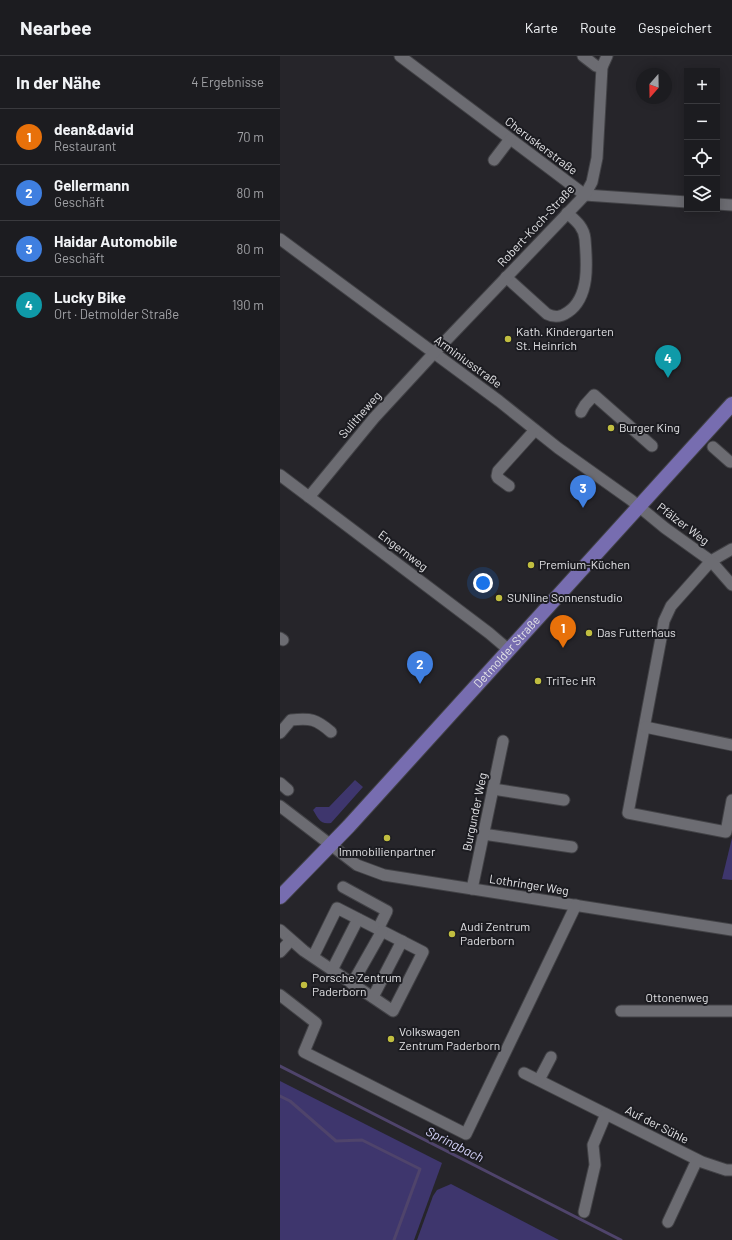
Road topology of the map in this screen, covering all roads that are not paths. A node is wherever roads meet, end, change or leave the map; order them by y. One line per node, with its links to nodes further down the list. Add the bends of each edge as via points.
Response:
1 (400, 56): 5 (street, Cheruskerstraße)
2 (583, 56): 4 (street, via 596,66)
3 (607, 56): 4 (street, Robert-Koch-Straße)
4 (602, 67): 7 (street, Robert-Koch-Straße, via 597,158 592,182)
5 (510, 139): 6 (street); 7 (street, Cheruskerstraße)
6 (494, 160)
7 (585, 195): 8 (street); 11 (street, Robert-Koch-Straße)
8 (684, 202)
9 (720, 204): 10 (street)
10 (732, 205)
11 (567, 213): 13 (street, Robert-Koch-Straße); 13 (street, via 585,234 585,280 576,305 563,316 547,314)
12 (280, 239): 14 (street, Arminiusstraße)
13 (506, 277): 14 (street, Robert-Koch-Straße)
14 (434, 353): 17 (street, Arminiusstraße); 23 (street, Sulitheweg, via 374,418)
15 (732, 404): 24 (main road, Detmolder Straße)
16 (582, 412): 18 (street, via 594,395)
17 (535, 430): 22 (street, via 498,471 498,478); 24 (street, Arminiusstraße)
18 (652, 446)
19 (713, 447): 20 (street)
20 (730, 462)
21 (280, 475): 23 (street, Engernweg)
22 (509, 486)
23 (309, 497): 28 (street, Engernweg)
24 (639, 507): 26 (street, Pfälzer Weg); 28 (main road, Detmolder Straße)
25 (732, 549): 26 (street, Pfälzer Weg)
26 (711, 561): 27 (street); 29 (street, via 670,606 664,620)
27 (732, 585)
28 (509, 650): 40 (main road, Detmolder Straße)
29 (645, 727): 33 (street); 38 (street, via 628,813)
30 (331, 732): 31 (street, via 319,722 306,719 291,720)
31 (280, 733)
32 (503, 741): 34 (street, Burgunder Weg)
33 (732, 745)
34 (493, 789): 35 (street); 39 (street, Burgunder Weg)
35 (564, 800)
36 (732, 800): 38 (street)
37 (280, 806): 40 (street, Lothringer Weg)
38 (729, 833)
39 (484, 834): 41 (street); 43 (street, Burgunder Weg)
40 (331, 845): 43 (street, Lothringer Weg, via 357,865 384,875); 44 (main road, Detmolder Straße)
41 (572, 847)
42 (342, 887): 48 (street, via 387,911)
43 (472, 889): 45 (street, Lothringer Weg)
44 (280, 897)
45 (576, 905): 49 (street, Lothringer Weg); 56 (street, via 466,1134 304,1052 316,1023)
46 (358, 918): 48 (street); 53 (street, via 337,908); 54 (street)
47 (280, 930): 50 (street)
48 (380, 930): 51 (street); 55 (street)
49 (732, 930)
50 (291, 940): 52 (street); 53 (street)
51 (402, 941): 57 (street); 57 (street, via 424,952 393,1011)
52 (280, 952)
53 (313, 957): 54 (street)
54 (332, 970): 55 (street)
55 (352, 984): 57 (street)
56 (280, 995)
57 (373, 997)
58 (621, 1011): 59 (street, Ottonenweg)
59 (732, 1011)
60 (551, 1057): 62 (street)
61 (524, 1073): 62 (street, Auf der Sühle)
62 (539, 1080): 63 (street, Auf der Sühle)
63 (606, 1114): 64 (street, Auf der Sühle); 66 (street, Auf der Sühle, via 593,1145 595,1164)
64 (697, 1160): 65 (street, Auf der Sühle); 67 (street, Auf der Sühle)
65 (732, 1170)
66 (584, 1212)
67 (668, 1222)

